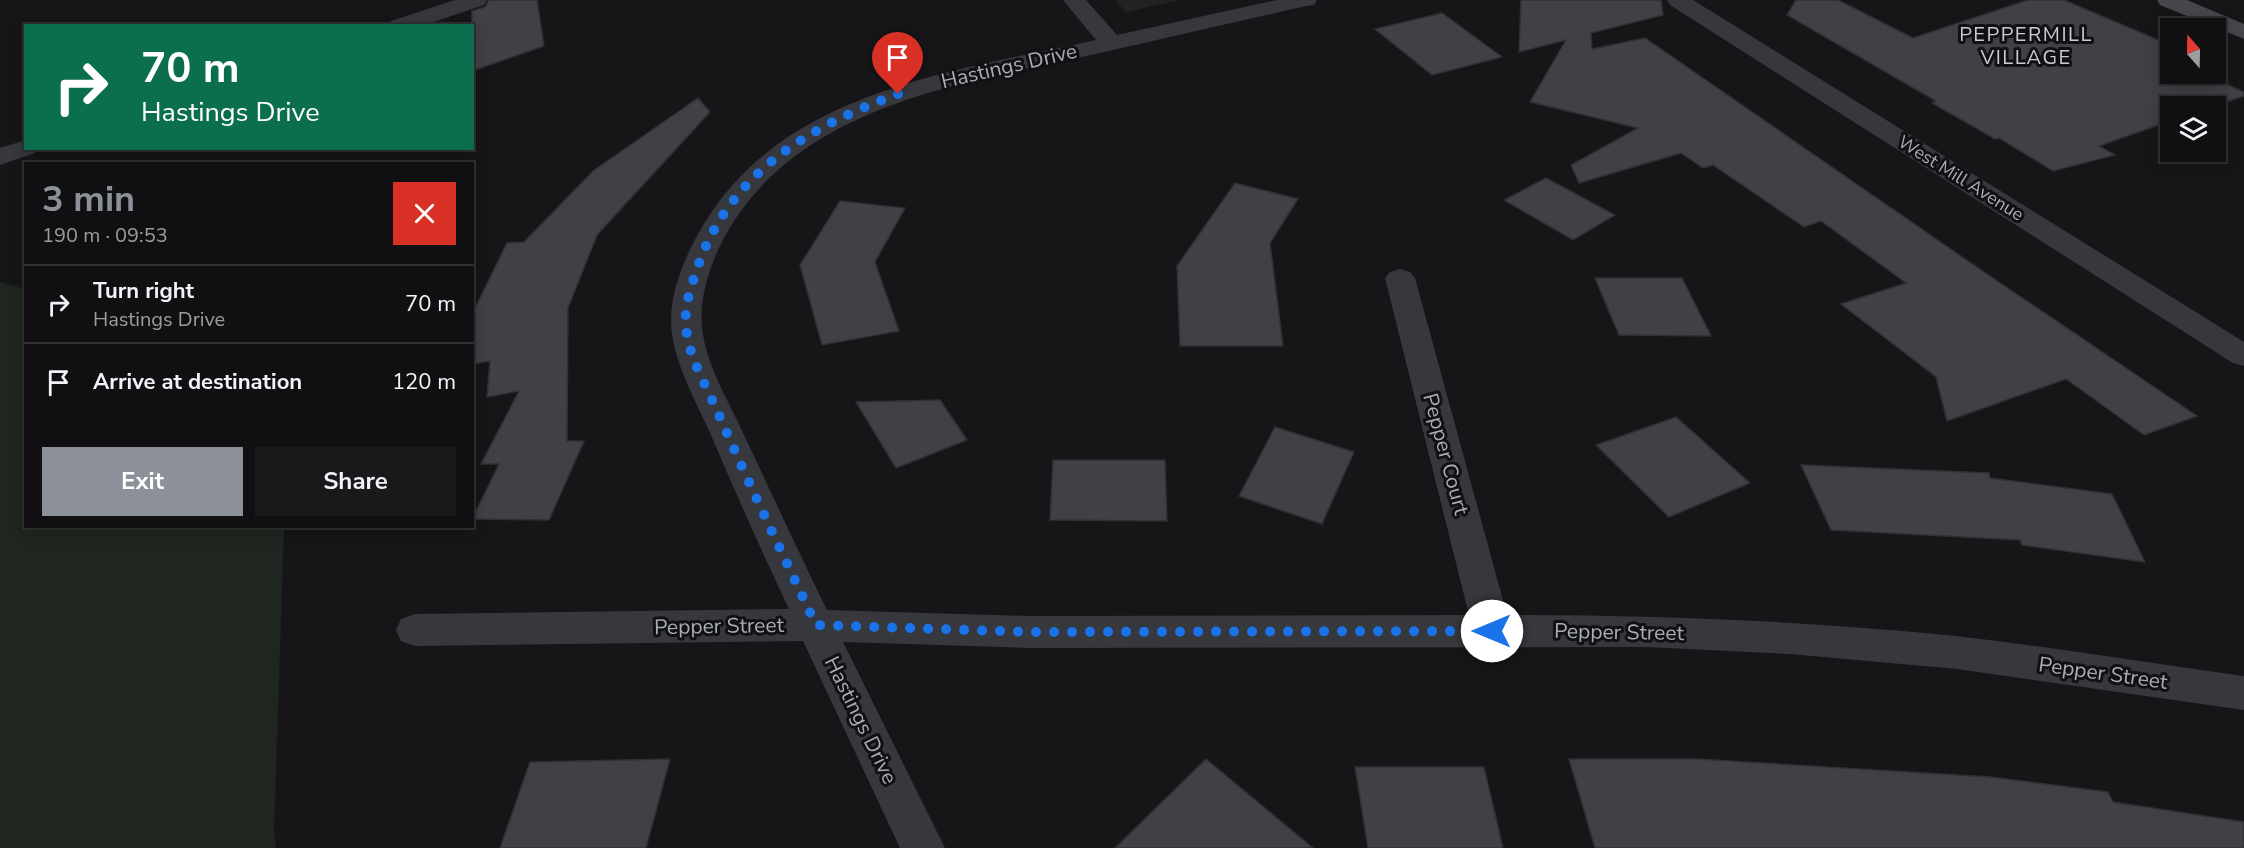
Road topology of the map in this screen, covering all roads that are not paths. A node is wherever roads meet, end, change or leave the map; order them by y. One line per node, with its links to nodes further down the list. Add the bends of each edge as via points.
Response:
1 (476, 0): 6 (street)
2 (1074, 0): 8 (street)
3 (1306, 0): 8 (street, Hastings Drive)
4 (1678, 0): 12 (street, West Mill Avenue)
5 (2168, 0): 7 (street)
6 (405, 24)
7 (2244, 32)
8 (1111, 43): 13 (street, Hastings Drive, via 912,89 839,118 775,157 728,208 710,237 686,306 690,349)
9 (24, 149): 10 (street)
10 (0, 157)
11 (1400, 278): 15 (street, Pepper Court)
12 (2244, 356)
13 (816, 625): 14 (street, Pepper Street); 15 (street, Pepper Street, via 1030,632); 17 (street, Hastings Drive)
14 (415, 630)
15 (1492, 631): 16 (street, Pepper Street, via 1790,638 1957,653)
16 (2244, 693)
17 (923, 848)

